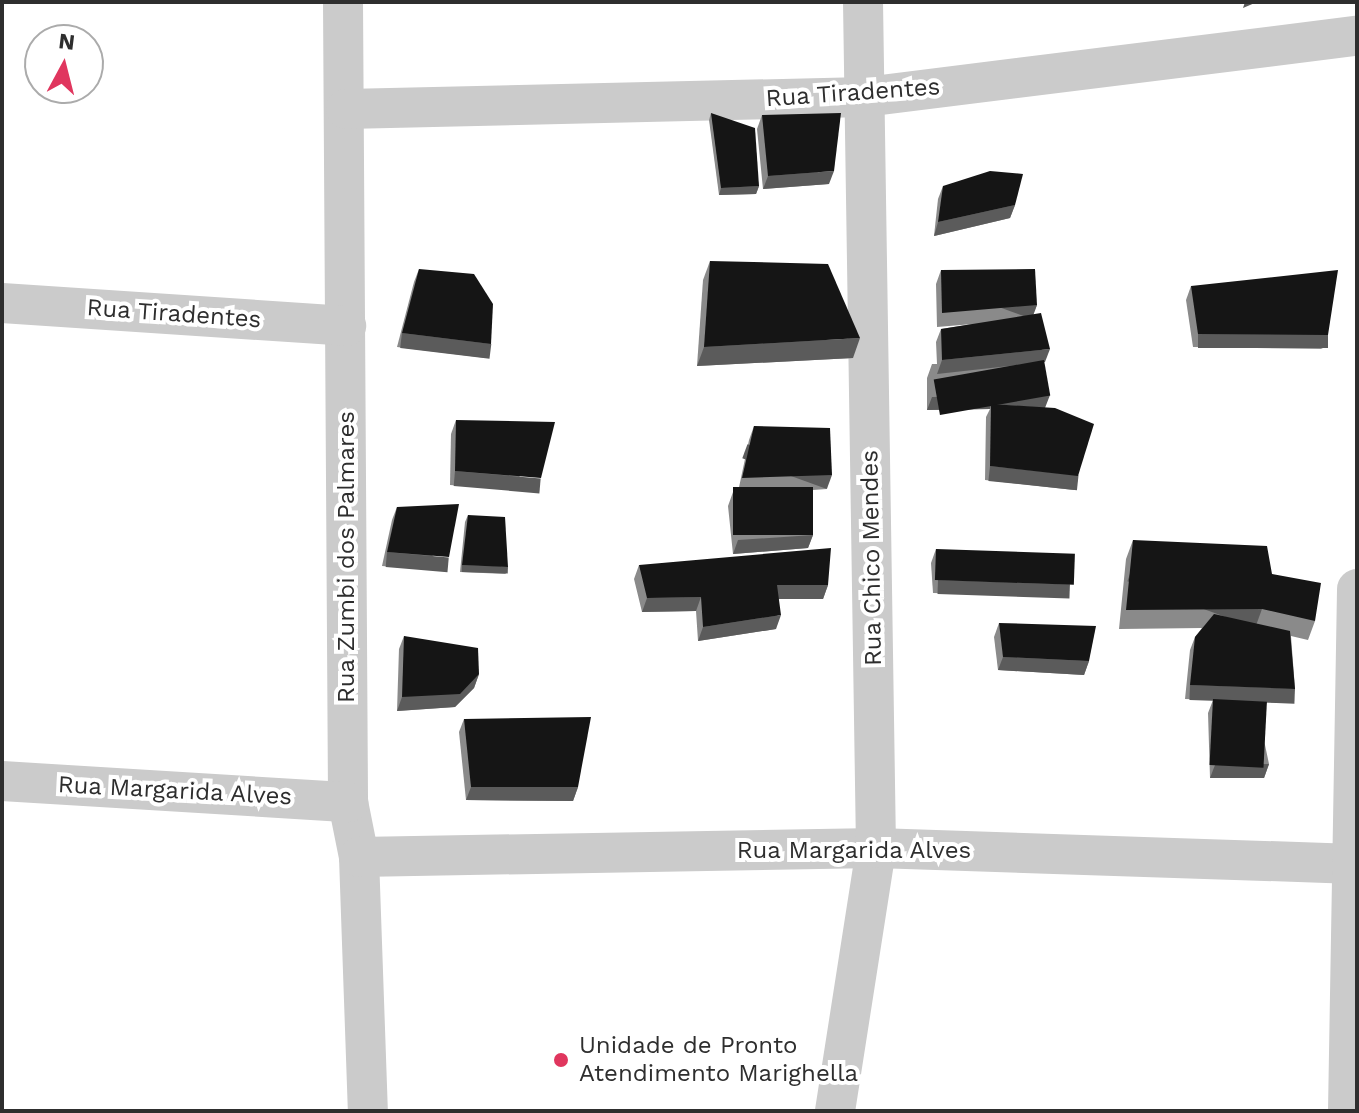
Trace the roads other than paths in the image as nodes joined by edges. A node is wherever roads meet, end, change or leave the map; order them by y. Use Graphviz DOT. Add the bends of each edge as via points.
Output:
graph roads {
  1 [pos="343,2"];
  2 [pos="863,2"];
  3 [pos="1357,36"];
  4 [pos="865,97"];
  5 [pos="346,109"];
  6 [pos="2,303"];
  7 [pos="346,326"];
  8 [pos="1357,589"];
  9 [pos="2,781"];
  10 [pos="348,802"];
  11 [pos="876,848"];
  12 [pos="359,857"];
  13 [pos="1348,864"];
  14 [pos="1354,1032"];
  15 [pos="368,1111"];
  16 [pos="835,1111"];
  17 [pos="1348,1111"];
  1 -- 5 [label="street, Rua Zumbi dos Palmares"];
  2 -- 4 [label="street, Rua Chico Mendes"];
  3 -- 4 [label="street, Rua Tiradentes"];
  4 -- 5 [label="street, Rua Tiradentes"];
  4 -- 11 [label="street, Rua Chico Mendes"];
  5 -- 7 [label="street, Rua Zumbi dos Palmares"];
  6 -- 7 [label="street, Rua Tiradentes"];
  7 -- 10 [label="street, Rua Zumbi dos Palmares"];
  8 -- 13 [label="street"];
  9 -- 10 [label="street, Rua Margarida Alves"];
  10 -- 12 [label="street, Rua Zumbi dos Palmares"];
  11 -- 12 [label="street, Rua Margarida Alves"];
  11 -- 13 [label="street, Rua Margarida Alves"];
  11 -- 16 [label="street, Rua Chico Mendes"];
  12 -- 15 [label="street, Rua Zumbi dos Palmares"];
  13 -- 14 [label="street"];
  14 -- 17 [label="street"];
}
